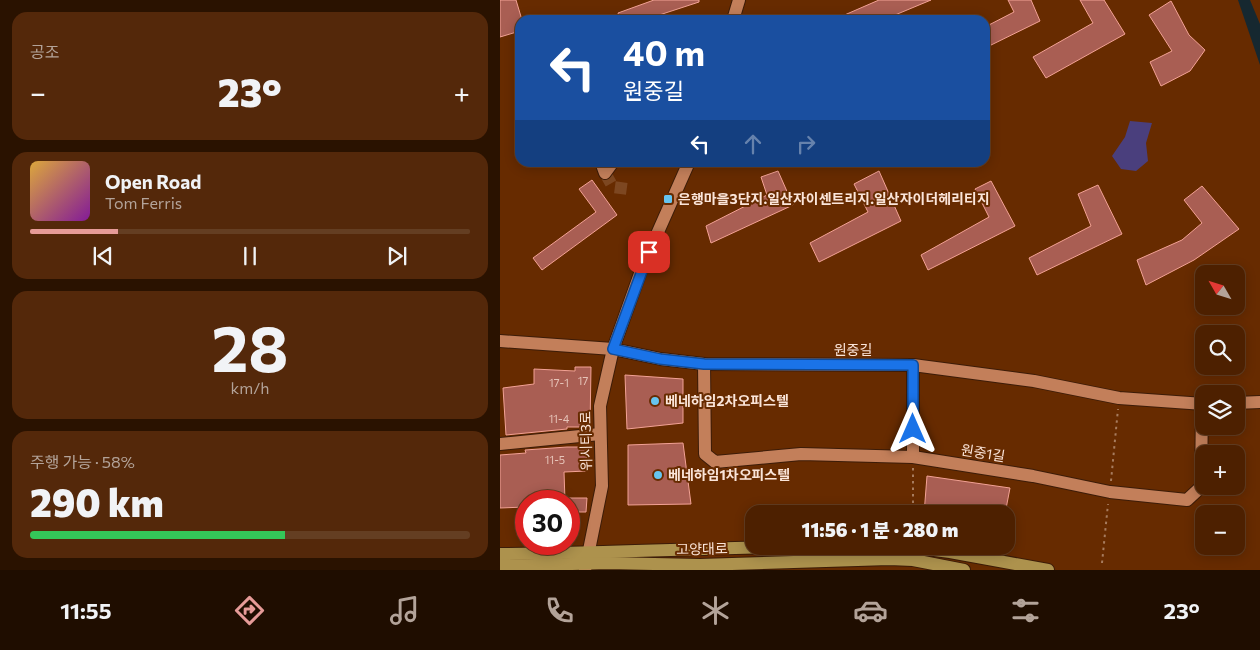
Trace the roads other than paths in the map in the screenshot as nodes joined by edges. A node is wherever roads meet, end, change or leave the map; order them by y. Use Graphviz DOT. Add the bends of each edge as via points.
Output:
graph roads {
  1 [pos="740,0"];
  2 [pos="736,15"];
  3 [pos="603,167"];
  4 [pos="609,167"];
  5 [pos="688,167"];
  6 [pos="500,341"];
  7 [pos="613,349"];
  8 [pos="704,364"];
  9 [pos="913,365"];
  10 [pos="1258,402"];
  11 [pos="1195,403"];
  12 [pos="1245,403"];
  13 [pos="600,434"];
  14 [pos="1202,435"];
  15 [pos="500,444"];
  16 [pos="913,462"];
  17 [pos="745,547"];
  18 [pos="500,554"];
  19 [pos="966,555"];
  20 [pos="586,562"];
  21 [pos="500,566"];
  22 [pos="964,570"];
  23 [pos="1048,570"];
  1 -- 2 [label="street"];
  3 -- 4 [label="street" via="605,173"];
  5 -- 7 [label="street, 위시티3로" via="642,268"];
  6 -- 7 [label="street, 원중길"];
  7 -- 8 [label="street, 원중길"];
  7 -- 13 [label="street, 위시티3로" via="600,406"];
  8 -- 9 [label="street, 원중길"];
  8 -- 16 [label="street, 원중1길" via="705,454 715,462 802,454"];
  9 -- 11 [label="street, 원중길" via="1034,381 1119,398"];
  9 -- 16 [label="street"];
  10 -- 12 [label="street"];
  13 -- 15 [label="street"];
  13 -- 20 [label="street, 위시티3로" via="602,486"];
  14 -- 16 [label="street, 원중1길" via="1201,487 1187,500 1110,492 1033,476"];
  17 -- 20 [label="main road, 고양대로" via="691,548"];
  18 -- 20 [label="main road, 고양대로"];
  19 -- 23 [label="main road"];
  20 -- 21 [label="main road, 고양대로"];
  20 -- 22 [label="main road, 고양대로" via="700,565 913,560"];
}
